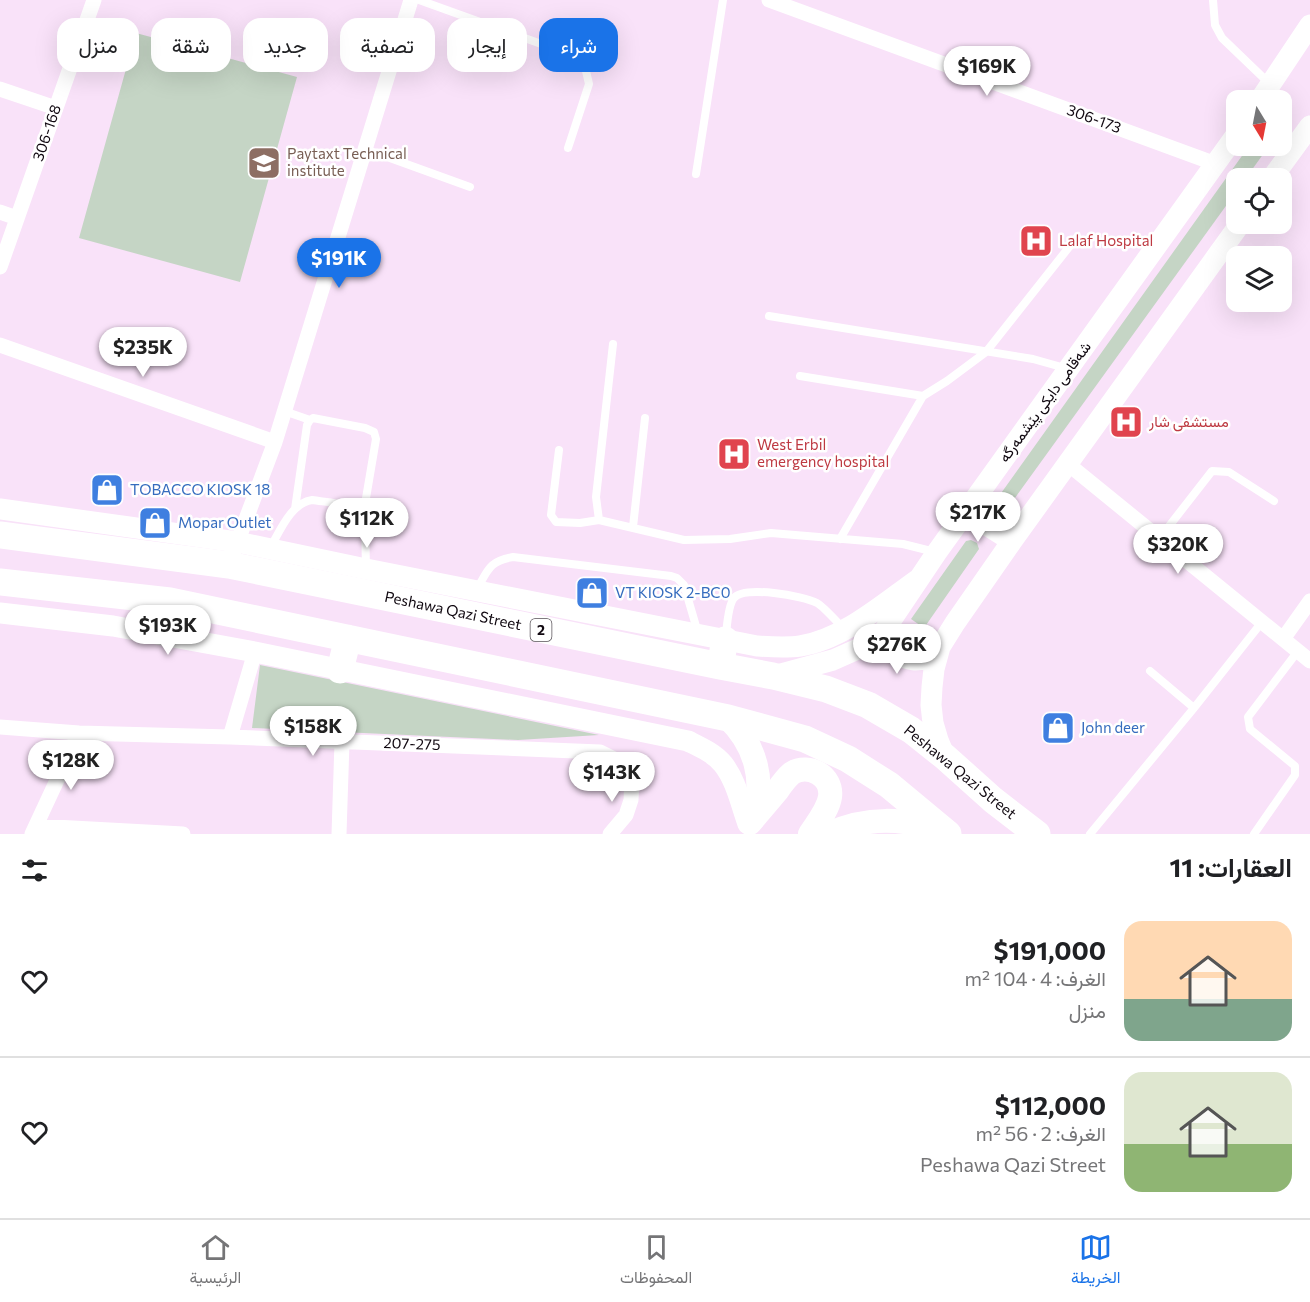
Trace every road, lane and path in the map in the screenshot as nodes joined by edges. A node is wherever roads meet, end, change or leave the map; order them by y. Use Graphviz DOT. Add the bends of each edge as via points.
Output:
graph roads {
  1 [pos="94,0"];
  2 [pos="411,0"];
  3 [pos="419,0"];
  4 [pos="723,0"];
  5 [pos="769,0"];
  6 [pos="1213,0"];
  7 [pos="1310,25"];
  8 [pos="0,89"];
  9 [pos="1263,90"];
  10 [pos="1267,90"];
  11 [pos="56,108"];
  12 [pos="1310,126"];
  13 [pos="568,148"];
  14 [pos="365,149"];
  15 [pos="1226,150"];
  16 [pos="1216,164"];
  17 [pos="1279,168"];
  18 [pos="696,174"];
  19 [pos="470,187"];
  20 [pos="0,212"];
  21 [pos="17,218"];
  22 [pos="1233,234"];
  23 [pos="1077,237"];
  24 [pos="0,267"];
  25 [pos="769,316"];
  26 [pos="613,344"];
  27 [pos="0,345"];
  28 [pos="986,352"];
  29 [pos="1068,369"];
  30 [pos="800,376"];
  31 [pos="923,396"];
  32 [pos="284,411"];
  33 [pos="645,418"];
  34 [pos="310,420"];
  35 [pos="274,441"];
  36 [pos="560,450"];
  37 [pos="1068,464"];
  38 [pos="1274,501"];
  39 [pos="294,508"];
  40 [pos="0,509"];
  41 [pos="966,512"];
  42 [pos="363,516"];
  43 [pos="599,520"];
  44 [pos="633,527"];
  45 [pos="0,535"];
  46 [pos="1160,538"];
  47 [pos="840,539"];
  48 [pos="1012,541"];
  49 [pos="937,552"];
  50 [pos="233,554"];
  51 [pos="263,560"];
  52 [pos="917,580"];
  53 [pos="366,581"];
  54 [pos="0,582"];
  55 [pos="476,591"];
  56 [pos="1310,601"];
  57 [pos="0,613"];
  58 [pos="890,622"];
  59 [pos="1262,622"];
  60 [pos="845,630"];
  61 [pos="699,634"];
  62 [pos="348,638"];
  63 [pos="1283,639"];
  64 [pos="726,640"];
  65 [pos="940,647"];
  66 [pos="255,652"];
  67 [pos="1304,656"];
  68 [pos="720,666"];
  69 [pos="340,670"];
  70 [pos="1150,671"];
  71 [pos="773,676"];
  72 [pos="1194,708"];
  73 [pos="728,718"];
  74 [pos="0,728"];
  75 [pos="79,734"];
  76 [pos="230,737"];
  77 [pos="342,742"];
  78 [pos="945,757"];
  79 [pos="747,827"];
  80 [pos="34,830"];
  81 [pos="183,834"];
  82 [pos="339,834"];
  83 [pos="610,834"];
  84 [pos="810,834"];
  85 [pos="828,834"];
  86 [pos="943,834"];
  87 [pos="948,834"];
  88 [pos="1037,834"];
  89 [pos="1090,834"];
  90 [pos="1254,834"];
  1 -- 11 [label="street, 306-168"];
  2 -- 14 [label="street"];
  3 -- 13 [label="lane" via="580,58 589,84"];
  4 -- 18 [label="lane"];
  5 -- 16 [label="street, 306-173"];
  6 -- 9 [label="lane" via="1221,38"];
  7 -- 10 [label="street"];
  8 -- 11 [label="street"];
  11 -- 21 [label="street, 306-168"];
  12 -- 17 [label="street"];
  14 -- 19 [label="lane"];
  14 -- 32 [label="street"];
  15 -- 16 [label="street, شەقامی دایکی پێشمەرگە"];
  16 -- 29 [label="street, شەقامی دایکی پێشمەرگە"];
  20 -- 21 [label="street"];
  21 -- 24 [label="street, 306-168"];
  22 -- 37 [label="street"];
  23 -- 28 [label="lane"];
  25 -- 28 [label="lane"];
  26 -- 43 [label="lane" via="596,497"];
  27 -- 35 [label="street"];
  28 -- 29 [label="lane"];
  28 -- 31 [label="lane"];
  29 -- 41 [label="street, شەقامی دایکی پێشمەرگە"];
  30 -- 31 [label="lane"];
  31 -- 47 [label="lane"];
  32 -- 34 [label="lane"];
  32 -- 35 [label="street"];
  33 -- 44 [label="lane"];
  34 -- 39 [label="lane"];
  34 -- 42 [label="lane" via="374,432"];
  35 -- 50 [label="street"];
  36 -- 43 [label="lane" via="551,514 556,522"];
  37 -- 46 [label="street"];
  37 -- 48 [label="street"];
  38 -- 46 [label="lane" via="1229,472 1212,471"];
  39 -- 42 [label="lane" via="312,500 353,507"];
  39 -- 51 [label="lane"];
  40 -- 50 [label="street"];
  41 -- 48 [label="street"];
  41 -- 49 [label="street, شەقامی دایکی پێشمەرگە"];
  42 -- 53 [label="lane"];
  43 -- 44 [label="lane"];
  44 -- 47 [label="lane" via="684,540 771,533"];
  45 -- 50 [label="highway, Peshawa Qazi Street / 2"];
  46 -- 59 [label="street"];
  47 -- 49 [label="lane" via="903,544"];
  48 -- 65 [label="street"];
  49 -- 52 [label="street, شەقامی دایکی پێشمەرگە"];
  50 -- 51 [label="highway, Peshawa Qazi Street / 2"];
  51 -- 53 [label="highway, Peshawa Qazi Street / 2"];
  52 -- 58 [label="street, شەقامی دایکی پێشمەرگە"];
  52 -- 60 [label="street"];
  53 -- 55 [label="street"];
  53 -- 68 [label="highway, Peshawa Qazi Street / 2"];
  54 -- 62 [label="highway" via="170,601"];
  55 -- 61 [label="street"];
  55 -- 61 [label="lane" via="491,564 513,557 671,576 684,585"];
  56 -- 63 [label="street"];
  57 -- 66 [label="street" via="113,626"];
  58 -- 65 [label="street" via="892,645 906,658 926,659"];
  58 -- 71 [label="street, شەقامی دایکی پێشمەرگە" via="884,631 848,654"];
  59 -- 63 [label="street"];
  59 -- 72 [label="lane"];
  60 -- 64 [label="street" via="800,646 758,646"];
  60 -- 64 [label="lane" via="818,603 782,594 743,592 734,597 730,607"];
  61 -- 64 [label="street"];
  62 -- 69 [label="highway"];
  62 -- 73 [label="highway"];
  63 -- 67 [label="street"];
  64 -- 68 [label="highway"];
  65 -- 78 [label="street" via="931,705"];
  66 -- 69 [label="street"];
  66 -- 76 [label="street"];
  67 -- 90 [label="lane" via="1248,717 1250,729 1295,766 1295,775"];
  68 -- 71 [label="highway, Peshawa Qazi Street / 2"];
  69 -- 79 [label="street" via="688,741 723,764"];
  70 -- 72 [label="lane"];
  71 -- 78 [label="highway, Peshawa Qazi Street / 2" via="826,689 868,705 911,730"];
  72 -- 89 [label="lane"];
  73 -- 79 [label="main road" via="748,742 758,772 754,814"];
  73 -- 87 [label="highway" via="805,739 848,759 889,785"];
  74 -- 75 [label="street, 207-275"];
  75 -- 76 [label="street, 207-275"];
  75 -- 80 [label="street"];
  76 -- 77 [label="street, 207-275"];
  77 -- 82 [label="street"];
  77 -- 83 [label="street, 207-275" via="600,752 620,762 632,779 626,815"];
  78 -- 88 [label="highway, Peshawa Qazi Street / 2"];
  79 -- 84 [label="main road" via="788,776 799,770 811,770 824,778 830,793 828,804"];
  80 -- 81 [label="street"];
  85 -- 86 [label="main road" via="864,822 888,820 912,823"];
}
